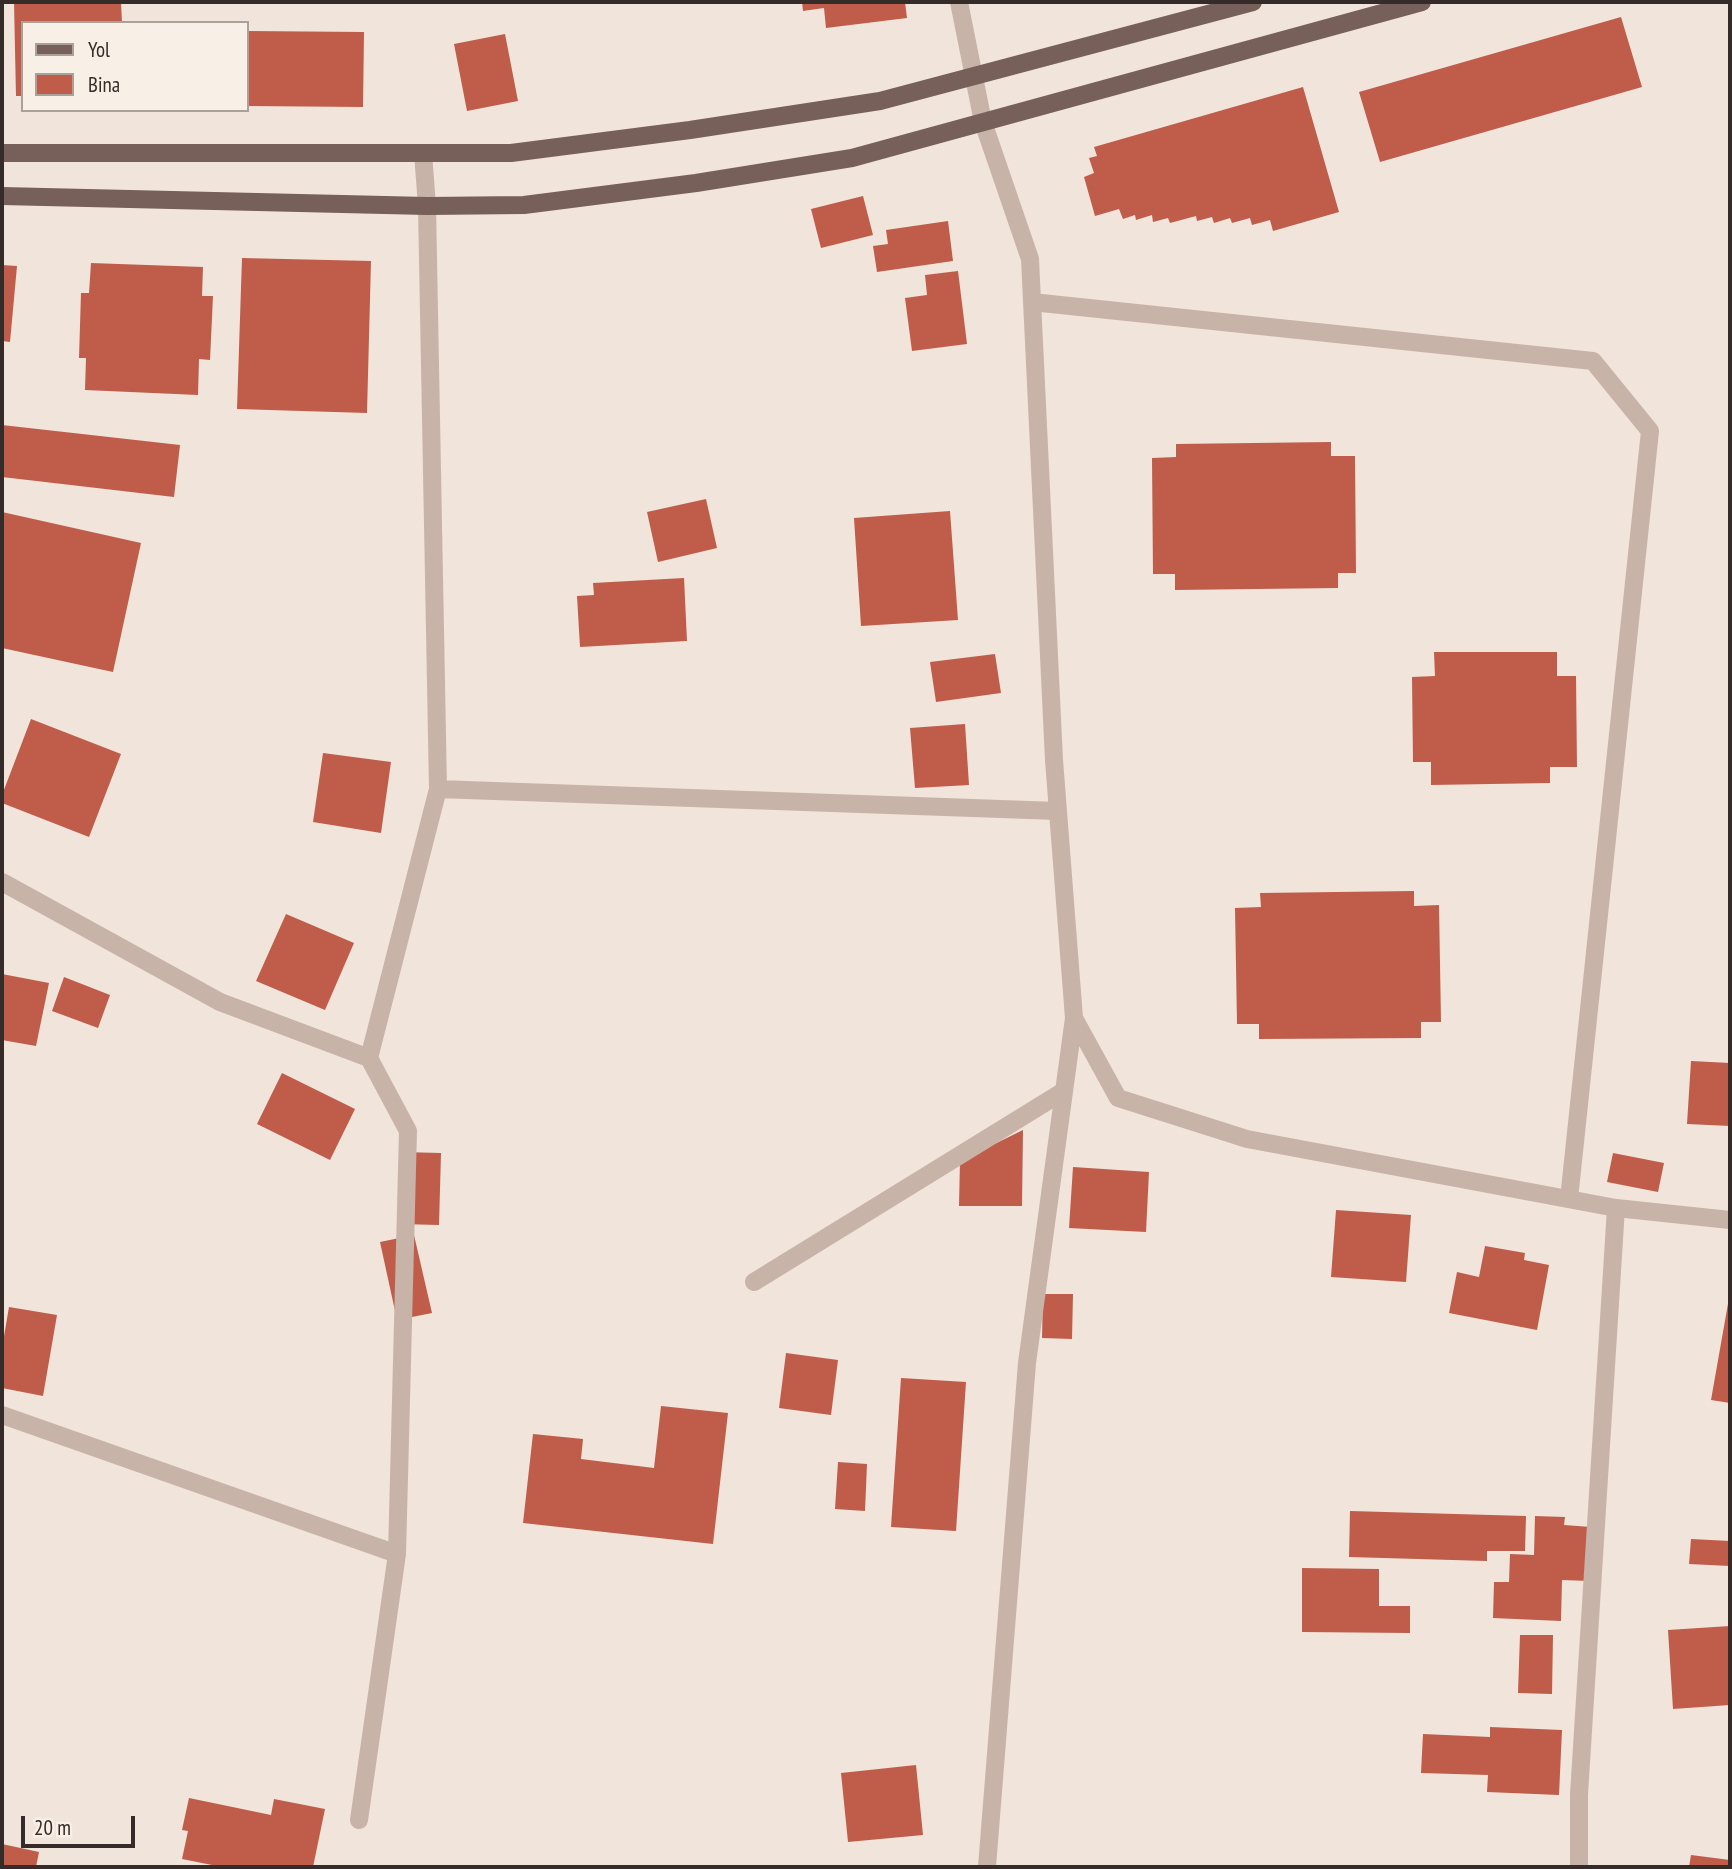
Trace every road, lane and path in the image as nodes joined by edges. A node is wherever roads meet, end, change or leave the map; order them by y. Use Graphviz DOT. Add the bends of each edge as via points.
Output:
graph roads {
  1 [pos="959,2"];
  2 [pos="1253,2"];
  3 [pos="1422,2"];
  4 [pos="972,77"];
  5 [pos="983,122"];
  6 [pos="2,153"];
  7 [pos="424,153"];
  8 [pos="2,196"];
  9 [pos="427,206"];
  10 [pos="1032,302"];
  11 [pos="438,789"];
  12 [pos="1058,811"];
  13 [pos="2,881"];
  14 [pos="1074,1018"];
  15 [pos="369,1058"];
  16 [pos="1063,1091"];
  17 [pos="1569,1199"];
  18 [pos="1616,1208"];
  19 [pos="1730,1220"];
  20 [pos="754,1282"];
  21 [pos="2,1415"];
  22 [pos="397,1554"];
  23 [pos="359,1820"];
  24 [pos="987,1867"];
  25 [pos="1579,1867"];
  1 -- 4 [label="street"];
  2 -- 4 [label="main road"];
  3 -- 5 [label="main road"];
  4 -- 5 [label="street"];
  4 -- 7 [label="main road" via="880,101 690,130 511,153"];
  5 -- 9 [label="main road" via="852,158 709,181 524,205"];
  5 -- 10 [label="street" via="1030,259"];
  6 -- 7 [label="main road"];
  7 -- 9 [label="street"];
  8 -- 9 [label="main road"];
  9 -- 11 [label="street"];
  10 -- 12 [label="street"];
  10 -- 17 [label="street" via="1593,361 1650,431"];
  11 -- 12 [label="street"];
  11 -- 15 [label="street"];
  12 -- 14 [label="street"];
  13 -- 15 [label="street" via="220,1002"];
  14 -- 16 [label="street"];
  14 -- 17 [label="street" via="1118,1098 1248,1139"];
  15 -- 22 [label="street" via="408,1131"];
  16 -- 20 [label="street"];
  16 -- 24 [label="street" via="1027,1363"];
  17 -- 18 [label="street"];
  18 -- 19 [label="street"];
  18 -- 25 [label="street" via="1579,1794"];
  21 -- 22 [label="street"];
  22 -- 23 [label="street"];
}
